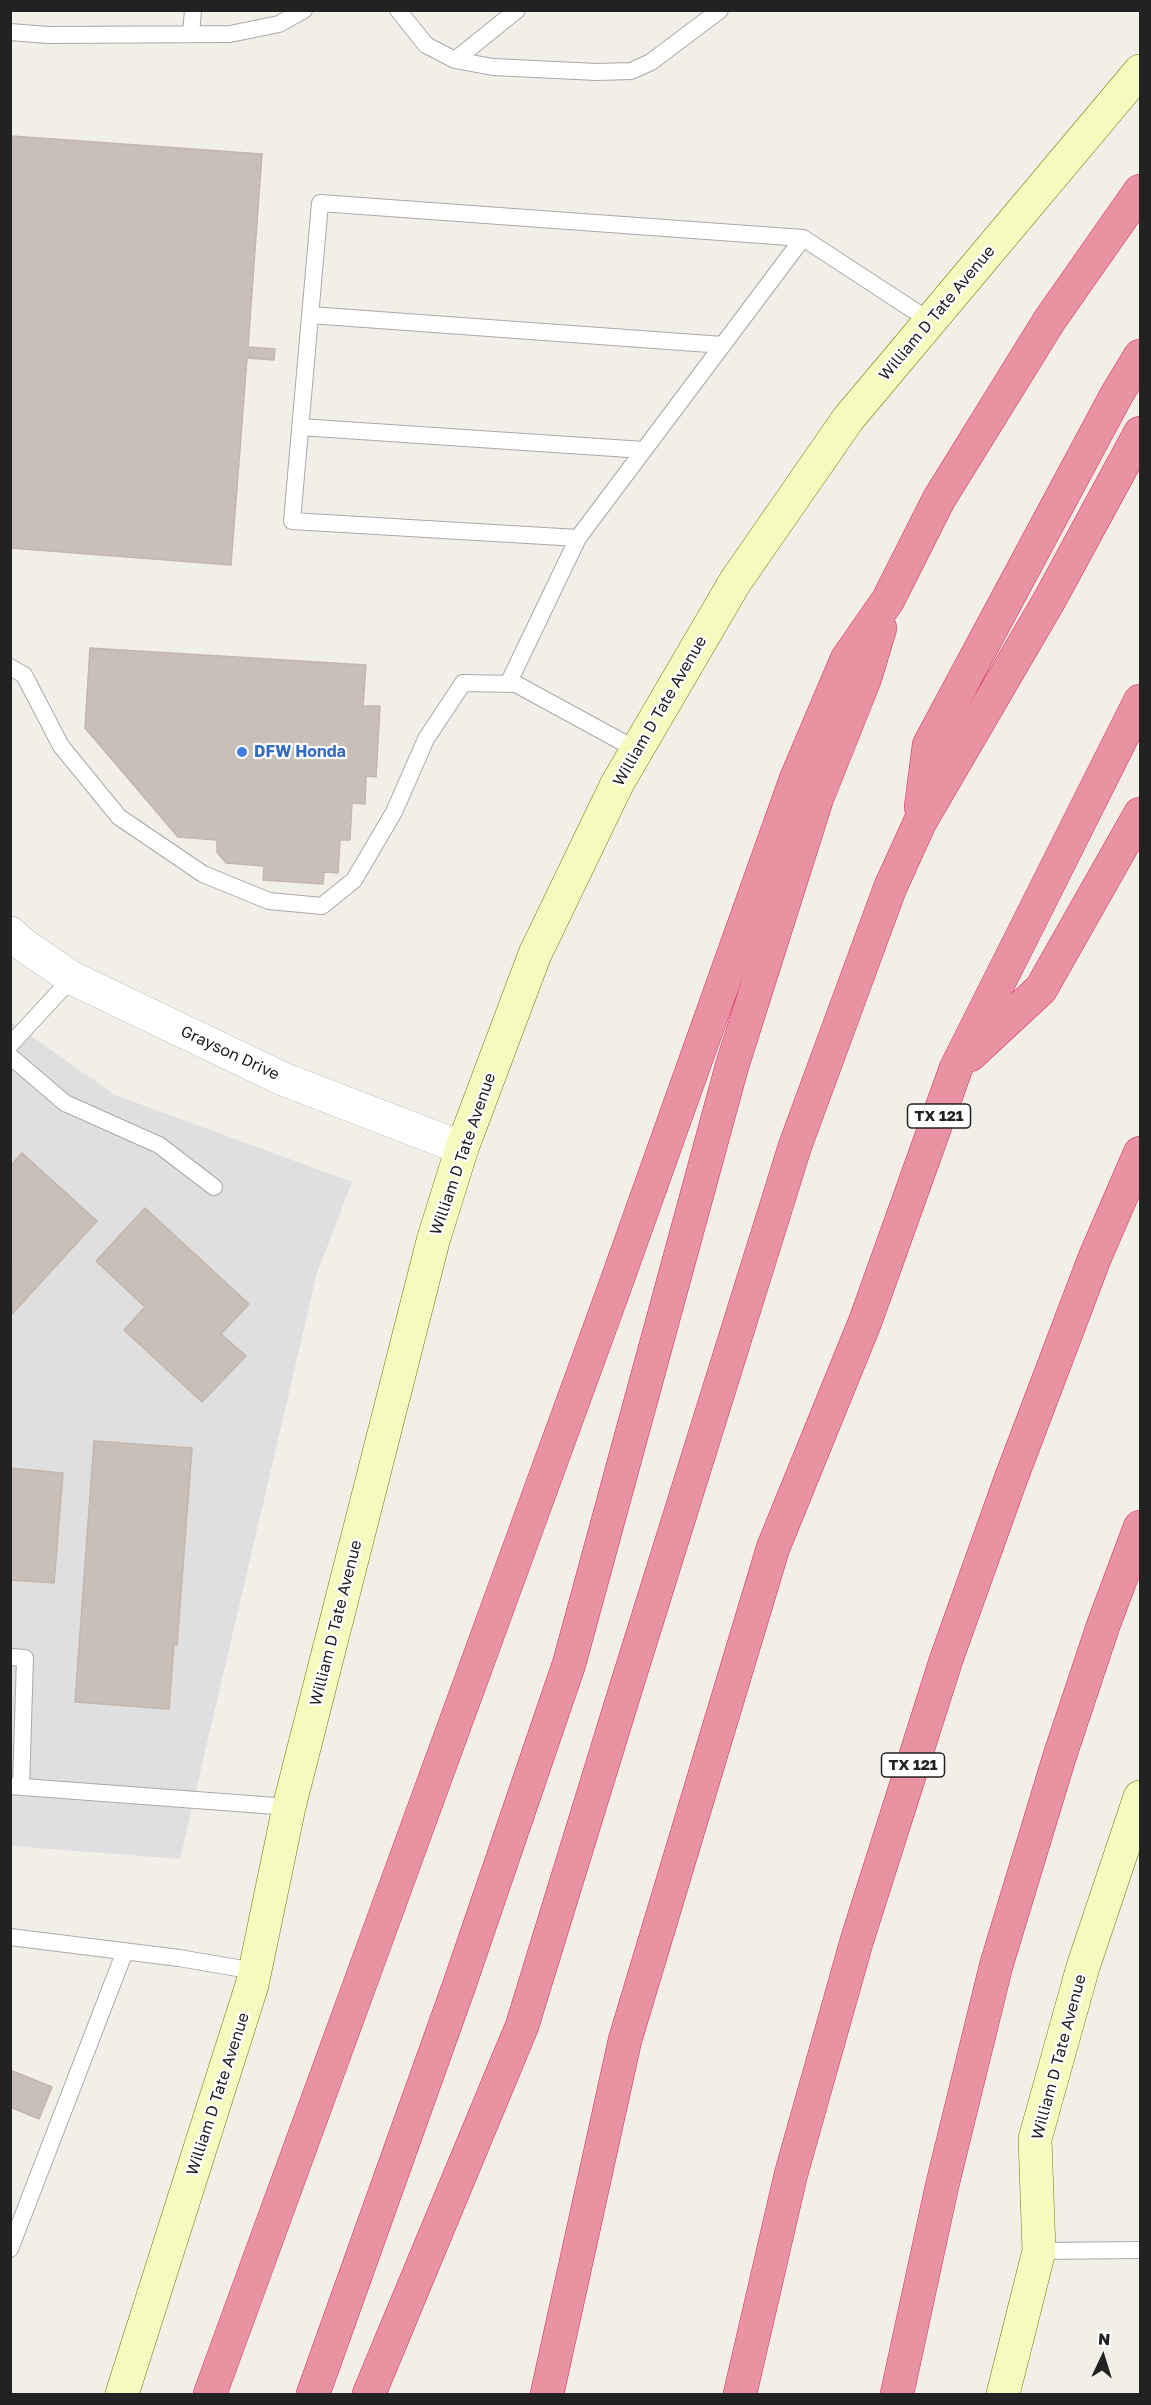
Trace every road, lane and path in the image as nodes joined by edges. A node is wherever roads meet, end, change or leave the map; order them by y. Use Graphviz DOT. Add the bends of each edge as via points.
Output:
graph roads {
  1 [pos="193,10"];
  2 [pos="304,10"];
  3 [pos="398,10"];
  4 [pos="518,10"];
  5 [pos="720,10"];
  6 [pos="10,32"];
  7 [pos="191,34"];
  8 [pos="454,60"];
  9 [pos="1140,71"];
  10 [pos="1140,191"];
  11 [pos="803,238"];
  12 [pos="310,315"];
  13 [pos="930,321"];
  14 [pos="723,345"];
  15 [pos="1140,356"];
  16 [pos="300,427"];
  17 [pos="1140,433"];
  18 [pos="644,450"];
  19 [pos="578,538"];
  20 [pos="888,600"];
  21 [pos="10,667"];
  22 [pos="508,684"];
  23 [pos="1140,701"];
  24 [pos="637,750"];
  25 [pos="1140,814"];
  26 [pos="920,822"];
  27 [pos="10,933"];
  28 [pos="72,978"];
  29 [pos="10,1045"];
  30 [pos="10,1056"];
  31 [pos="956,1068"];
  32 [pos="462,1148"];
  33 [pos="1140,1153"];
  34 [pos="214,1187"];
  35 [pos="1140,1527"];
  36 [pos="10,1657"];
  37 [pos="16,1786"];
  38 [pos="1140,1797"];
  39 [pos="289,1807"];
  40 [pos="10,1937"];
  41 [pos="125,1951"];
  42 [pos="255,1971"];
  43 [pos="10,2249"];
  44 [pos="1140,2250"];
  45 [pos="1039,2251"];
  46 [pos="122,2394"];
  47 [pos="210,2394"];
  48 [pos="313,2394"];
  49 [pos="369,2394"];
  50 [pos="547,2394"];
  51 [pos="740,2394"];
  52 [pos="897,2394"];
  53 [pos="1003,2394"];
  1 -- 7 [label="lane"];
  2 -- 7 [label="lane" via="279,24 230,34"];
  3 -- 8 [label="lane" via="426,45"];
  4 -- 8 [label="lane"];
  5 -- 8 [label="lane" via="651,62 632,71 493,68"];
  6 -- 7 [label="lane"];
  9 -- 13 [label="main road, William D Tate Avenue"];
  10 -- 20 [label="highway" via="1049,321 939,499"];
  11 -- 12 [label="lane" via="320,203"];
  11 -- 13 [label="lane"];
  11 -- 14 [label="lane"];
  12 -- 14 [label="lane"];
  12 -- 16 [label="lane"];
  13 -- 24 [label="main road, William D Tate Avenue" via="848,419 735,582"];
  14 -- 18 [label="lane"];
  15 -- 26 [label="highway" via="929,745"];
  16 -- 18 [label="lane"];
  16 -- 19 [label="lane" via="292,521"];
  17 -- 26 [label="highway" via="1050,599"];
  18 -- 19 [label="lane"];
  19 -- 22 [label="lane"];
  20 -- 47 [label="highway" via="847,659 796,779"];
  20 -- 48 [label="highway" via="865,678 817,798 732,1066 569,1664"];
  21 -- 22 [label="lane" via="24,675 61,746 119,817 203,874 269,901 322,906 354,880 394,812 426,740 463,682"];
  22 -- 24 [label="lane" via="516,684"];
  23 -- 31 [label="highway, TX 121"];
  24 -- 32 [label="main road, William D Tate Avenue" via="617,783 535,954"];
  25 -- 31 [label="highway" via="1041,989"];
  26 -- 49 [label="highway" via="890,888 795,1146 522,2026"];
  27 -- 28 [label="street, Grayson Drive"];
  28 -- 29 [label="lane"];
  28 -- 32 [label="street, Grayson Drive" via="283,1079"];
  30 -- 34 [label="lane" via="65,1103 159,1145"];
  31 -- 50 [label="highway, TX 121" via="865,1322 773,1548 626,2040"];
  32 -- 39 [label="main road, William D Tate Avenue" via="433,1240"];
  33 -- 51 [label="highway, TX 121" via="1091,1269 946,1660 857,1940 790,2174"];
  35 -- 52 [label="highway" via="1060,1755 996,1966 942,2186"];
  36 -- 37 [label="lane" via="25,1658"];
  37 -- 39 [label="lane"];
  38 -- 45 [label="main road, William D Tate Avenue" via="1083,1966 1035,2139"];
  39 -- 42 [label="main road, William D Tate Avenue"];
  40 -- 41 [label="lane"];
  41 -- 42 [label="lane"];
  41 -- 43 [label="lane"];
  42 -- 46 [label="main road, William D Tate Avenue"];
  44 -- 45 [label="lane"];
  45 -- 53 [label="main road, William D Tate Avenue"];
}
